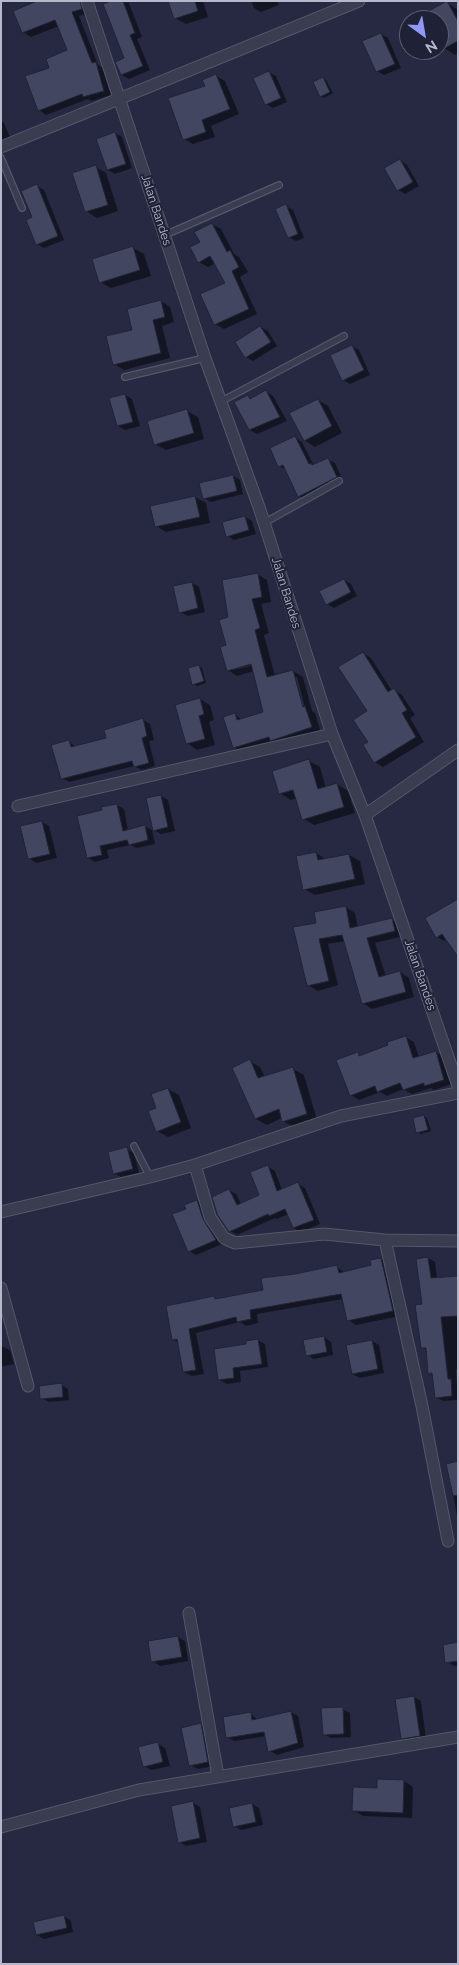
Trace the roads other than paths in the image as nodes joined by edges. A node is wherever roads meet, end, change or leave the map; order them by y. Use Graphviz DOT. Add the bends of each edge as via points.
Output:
graph roads {
  1 [pos="86,1"];
  2 [pos="359,1"];
  3 [pos="120,99"];
  4 [pos="1,147"];
  5 [pos="1,158"];
  6 [pos="278,185"];
  7 [pos="22,208"];
  8 [pos="165,235"];
  9 [pos="344,336"];
  10 [pos="205,358"];
  11 [pos="124,377"];
  12 [pos="220,402"];
  13 [pos="339,481"];
  14 [pos="264,523"];
  15 [pos="332,734"];
  16 [pos="458,750"];
  17 [pos="18,806"];
  18 [pos="365,815"];
  19 [pos="458,1086"];
  20 [pos="458,1093"];
  21 [pos="134,1146"];
  22 [pos="194,1165"];
  23 [pos="150,1177"];
  24 [pos="1,1212"];
  25 [pos="385,1240"];
  26 [pos="458,1241"];
  27 [pos="1,1288"];
  28 [pos="28,1386"];
  29 [pos="448,1541"];
  30 [pos="189,1613"];
  31 [pos="458,1737"];
  32 [pos="218,1776"];
  33 [pos="1,1827"];
  1 -- 3 [label="street, Jalan Bandes"];
  2 -- 3 [label="street"];
  3 -- 4 [label="street"];
  3 -- 8 [label="street, Jalan Bandes"];
  5 -- 7 [label="lane"];
  6 -- 8 [label="lane"];
  8 -- 10 [label="street, Jalan Bandes"];
  9 -- 12 [label="lane"];
  10 -- 11 [label="lane"];
  10 -- 12 [label="street, Jalan Bandes"];
  12 -- 14 [label="street, Jalan Bandes"];
  13 -- 14 [label="lane"];
  14 -- 15 [label="street, Jalan Bandes"];
  15 -- 17 [label="street"];
  15 -- 18 [label="street, Jalan Bandes"];
  16 -- 18 [label="street"];
  18 -- 19 [label="street, Jalan Bandes"];
  20 -- 22 [label="street" via="341,1116"];
  21 -- 23 [label="lane"];
  22 -- 23 [label="street"];
  22 -- 25 [label="street" via="210,1217 230,1242 240,1244 324,1234"];
  23 -- 24 [label="street"];
  25 -- 26 [label="street"];
  25 -- 29 [label="street"];
  27 -- 28 [label="street"];
  30 -- 32 [label="street"];
  31 -- 32 [label="street"];
  32 -- 33 [label="street" via="139,1790"];
}
